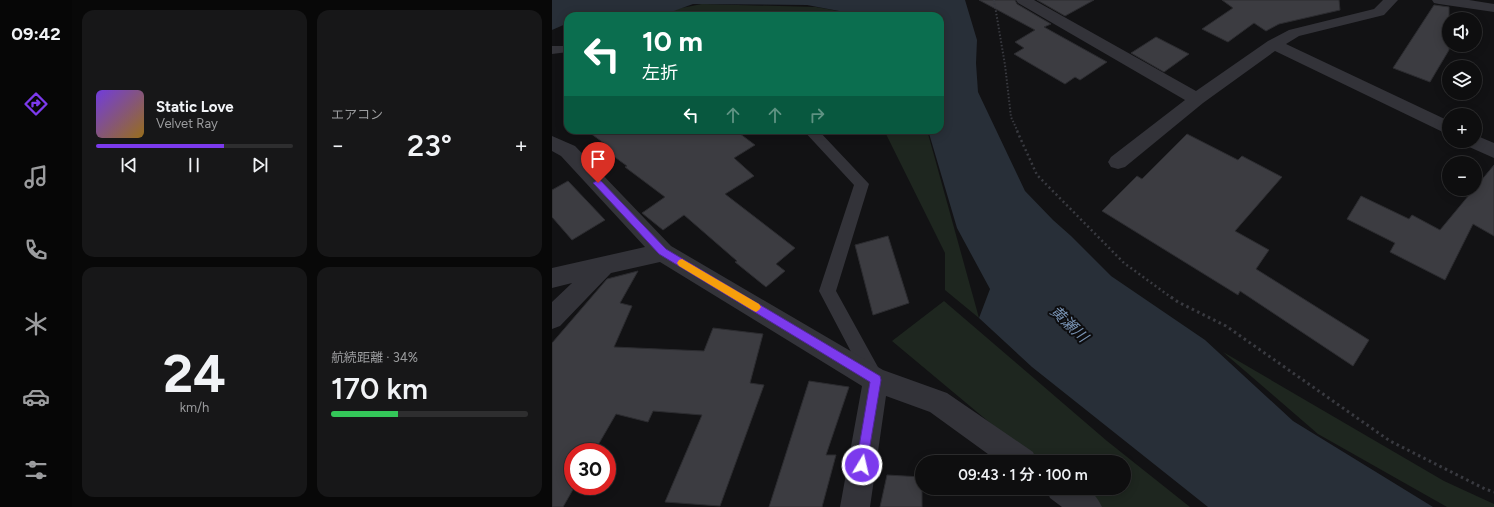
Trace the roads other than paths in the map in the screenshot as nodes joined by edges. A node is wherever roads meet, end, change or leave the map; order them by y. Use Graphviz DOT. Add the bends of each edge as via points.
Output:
graph roads {
  1 [pos="1023,0"];
  2 [pos="1391,0"];
  3 [pos="1439,0"];
  4 [pos="1494,8"];
  5 [pos="1274,44"];
  6 [pos="564,49"];
  7 [pos="552,50"];
  8 [pos="1197,99"];
  9 [pos="1442,126"];
  10 [pos="814,134"];
  11 [pos="552,143"];
  12 [pos="1482,145"];
  13 [pos="1494,151"];
  14 [pos="1118,162"];
  15 [pos="663,252"];
  16 [pos="605,265"];
  17 [pos="552,278"];
  18 [pos="552,318"];
  19 [pos="876,380"];
  20 [pos="1013,455"];
  21 [pos="1070,495"];
  22 [pos="855,507"];
  23 [pos="1087,507"];
  1 -- 8 [label="street"];
  2 -- 5 [label="street" via="1379,12 1294,34"];
  3 -- 4 [label="street"];
  5 -- 8 [label="street"];
  5 -- 9 [label="street"];
  6 -- 7 [label="lane"];
  8 -- 14 [label="street"];
  10 -- 19 [label="lane" via="862,184 828,291"];
  11 -- 15 [label="street" via="568,151"];
  12 -- 13 [label="street"];
  15 -- 16 [label="street"];
  15 -- 19 [label="street"];
  16 -- 17 [label="street"];
  16 -- 18 [label="street"];
  19 -- 20 [label="street" via="938,402"];
  19 -- 22 [label="street"];
  21 -- 23 [label="street"];
}
